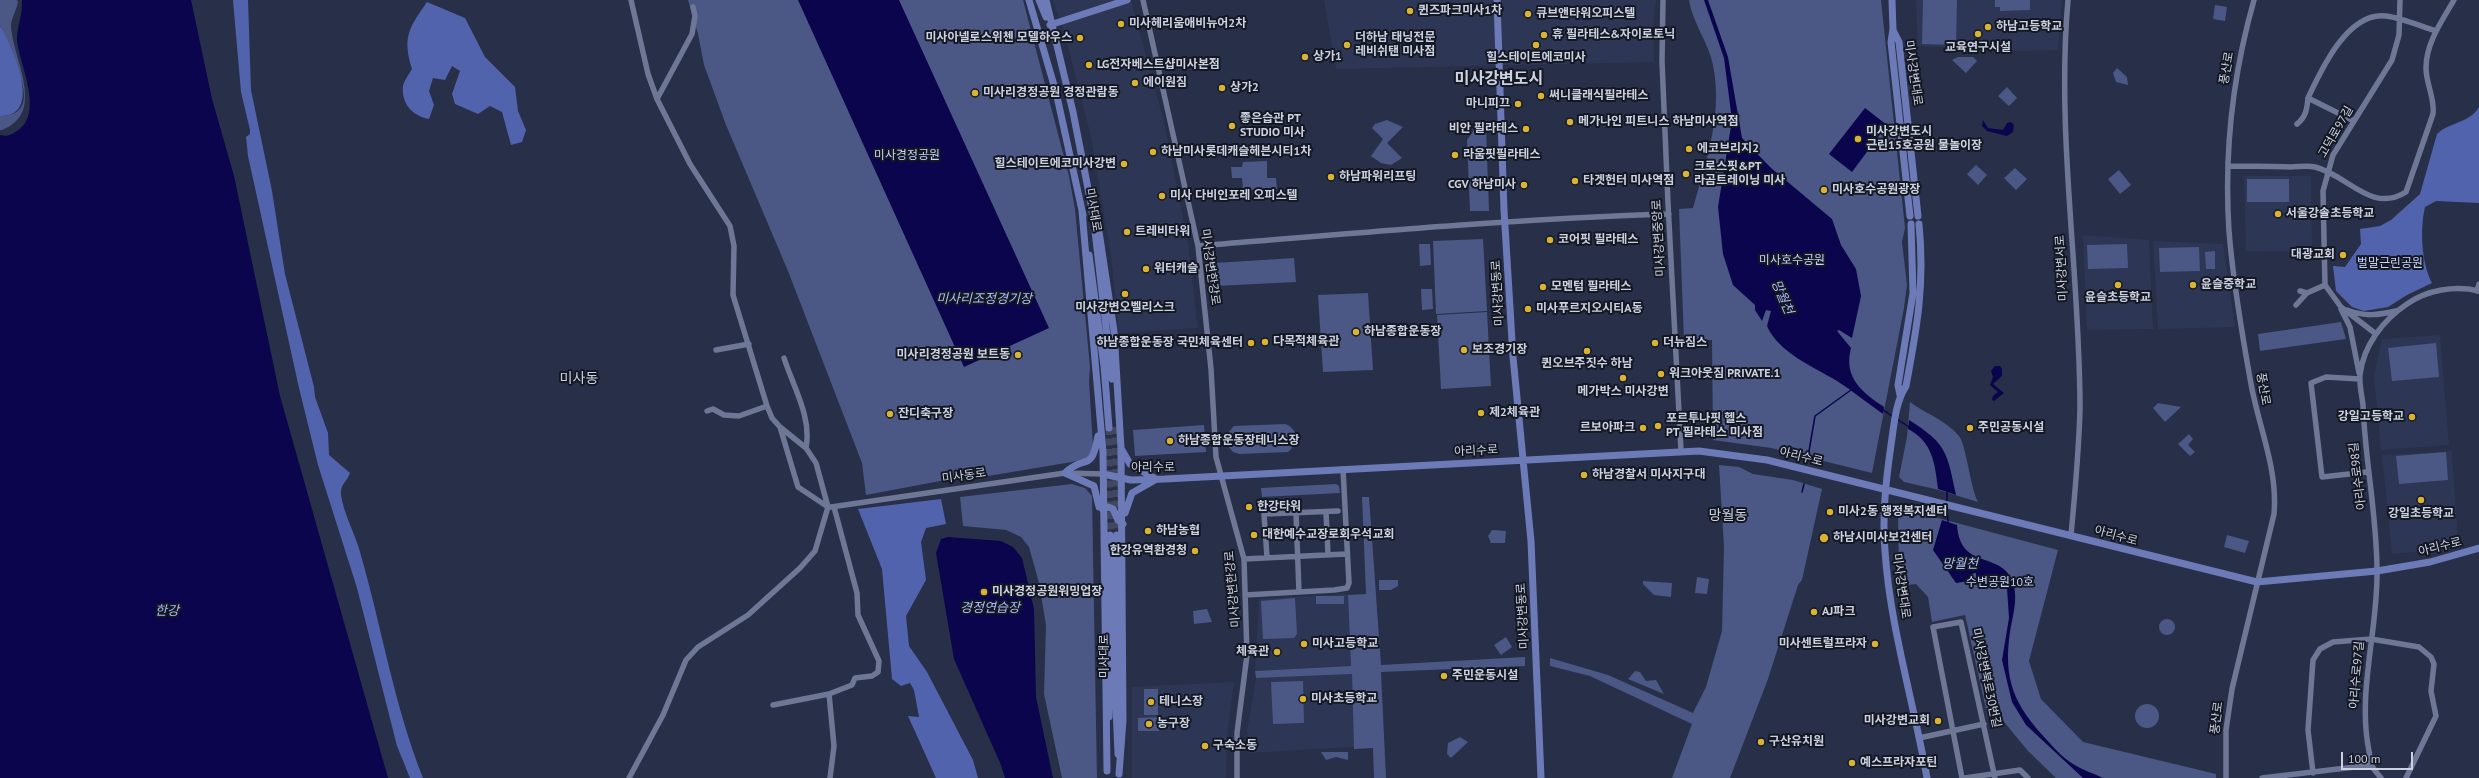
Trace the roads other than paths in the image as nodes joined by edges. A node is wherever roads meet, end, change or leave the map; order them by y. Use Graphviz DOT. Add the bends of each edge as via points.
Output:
graph roads {
  1 [pos="631,0"];
  2 [pos="1029,0"];
  3 [pos="1039,0"];
  4 [pos="1046,0"];
  5 [pos="1127,0"];
  6 [pos="1143,0"];
  7 [pos="1497,0"];
  8 [pos="1663,0"];
  9 [pos="1892,0"];
  10 [pos="2068,0"];
  11 [pos="2254,0"];
  12 [pos="2400,0"];
  13 [pos="2454,0"];
  14 [pos="692,6"];
  15 [pos="2400,21"];
  16 [pos="1050,24"];
  17 [pos="1893,29"];
  18 [pos="2436,31"];
  19 [pos="2308,98"];
  20 [pos="658,99"];
  21 [pos="2354,121"];
  22 [pos="2297,124"];
  23 [pos="2229,166"];
  24 [pos="2327,172"];
  25 [pos="1082,211"];
  26 [pos="1669,214"];
  27 [pos="1910,216"];
  28 [pos="1918,216"];
  29 [pos="1505,221"];
  30 [pos="1915,224"];
  31 [pos="1198,246"];
  32 [pos="2479,284"];
  33 [pos="2325,285"];
  34 [pos="2300,291"];
  35 [pos="2478,291"];
  36 [pos="2307,293"];
  37 [pos="2296,305"];
  38 [pos="2341,307"];
  39 [pos="2398,311"];
  40 [pos="2376,334"];
  41 [pos="749,344"];
  42 [pos="716,350"];
  43 [pos="784,358"];
  44 [pos="2360,378"];
  45 [pos="767,406"];
  46 [pos="707,411"];
  47 [pos="780,427"];
  48 [pos="1115,427"];
  49 [pos="1100,428"];
  50 [pos="806,448"];
  51 [pos="1121,448"];
  52 [pos="1681,451"];
  53 [pos="1524,460"];
  54 [pos="1343,469"];
  55 [pos="2367,472"];
  56 [pos="1065,473"];
  57 [pos="1103,474"];
  58 [pos="1220,476"];
  59 [pos="1122,478"];
  60 [pos="1156,479"];
  61 [pos="1885,490"];
  62 [pos="831,507"];
  63 [pos="1103,510"];
  64 [pos="1338,511"];
  65 [pos="1326,512"];
  66 [pos="1296,513"];
  67 [pos="1103,520"];
  68 [pos="1123,521"];
  69 [pos="2071,535"];
  70 [pos="2479,548"];
  71 [pos="1346,554"];
  72 [pos="1328,555"];
  73 [pos="1267,557"];
  74 [pos="1297,557"];
  75 [pos="1244,559"];
  76 [pos="2377,571"];
  77 [pos="2257,582"];
  78 [pos="1299,592"];
  79 [pos="1246,595"];
  80 [pos="2371,639"];
  81 [pos="829,694"];
  82 [pos="773,705"];
  83 [pos="1984,724"];
  84 [pos="1953,730"];
  85 [pos="1919,738"];
  86 [pos="2372,765"];
  87 [pos="2313,773"];
  88 [pos="1107,775"];
  89 [pos="1994,775"];
  90 [pos="1120,776"];
  91 [pos="1541,777"];
  92 [pos="629,778"];
  93 [pos="830,778"];
  94 [pos="1237,778"];
  95 [pos="1927,778"];
  96 [pos="1964,778"];
  97 [pos="2028,778"];
  98 [pos="2226,778"];
  99 [pos="2262,778"];
  100 [pos="2381,778"];
  101 [pos="2406,778"];
  1 -- 20 [label="street" via="648,74"];
  2 -- 25 [label="main road, 미사대로" via="1056,92"];
  3 -- 16 [label="main road, 미사대로"];
  4 -- 16 [label="main road, 미사대로"];
  5 -- 16 [label="main road"];
  6 -- 31 [label="street, 미사강변한강로"];
  7 -- 29 [label="main road, 미사강변동로"];
  8 -- 26 [label="street, 미사강변중앙로"];
  9 -- 17 [label="main road, 미사강변대로"];
  10 -- 69 [label="street, 미사강변서로" via="2064,68 2080,407 2078,464"];
  11 -- 23 [label="street, 풍산로" via="2235,85"];
  12 -- 15 [label="street, 고덕로97길"];
  13 -- 18 [label="street"];
  14 -- 20 [label="street" via="695,16 692,34"];
  15 -- 18 [label="street"];
  15 -- 19 [label="street" via="2385,16 2367,18 2352,26 2317,77"];
  15 -- 21 [label="street, 고덕로97길" via="2397,48 2392,60"];
  16 -- 48 [label="main road, 미사대로" via="1073,112 1092,211 1098,225 1114,331"];
  17 -- 27 [label="main road, 미사강변대로" via="1891,42"];
  17 -- 28 [label="main road, 미사강변대로" via="1899,42"];
  18 -- 24 [label="street" via="2426,69 2434,103 2433,114 2406,192 2396,198 2378,198 2367,195 2340,176"];
  19 -- 21 [label="street"];
  19 -- 22 [label="street" via="2307,111 2303,120"];
  20 -- 41 [label="street" via="690,164 730,226 734,246 732,291"];
  21 -- 24 [label="street, 고덕로97길" via="2333,155"];
  23 -- 24 [label="street" via="2315,167"];
  23 -- 77 [label="street, 풍산로" via="2229,229 2237,297 2256,413 2273,467 2274,514"];
  24 -- 33 [label="street, 고덕로97길" via="2323,191"];
  25 -- 48 [label="main road, 미사대로"];
  25 -- 49 [label="main road"];
  26 -- 29 [label="street"];
  26 -- 52 [label="street, 미사강변중앙로"];
  29 -- 31 [label="street" via="1340,232"];
  29 -- 53 [label="main road, 미사강변동로" via="1513,357"];
  30 -- 61 [label="main road, 미사강변대로" via="1923,269 1919,315 1906,386 1900,395"];
  31 -- 58 [label="street, 미사강변한강로" via="1211,368 1216,457"];
  32 -- 35 [label="street"];
  33 -- 36 [label="street"];
  33 -- 38 [label="street"];
  34 -- 36 [label="street"];
  35 -- 39 [label="street" via="2440,290 2424,294"];
  36 -- 37 [label="street"];
  38 -- 39 [label="street" via="2358,314 2374,316"];
  38 -- 40 [label="street"];
  38 -- 44 [label="street" via="2350,327"];
  39 -- 40 [label="street, 아리수로98길"];
  40 -- 44 [label="street, 아리수로98길" via="2367,350"];
  41 -- 42 [label="street"];
  41 -- 45 [label="street"];
  43 -- 50 [label="street" via="805,419 808,435"];
  44 -- 55 [label="street, 아리수로98길"];
  44 -- 55 [label="street" via="2326,377 2311,383 2322,477"];
  45 -- 46 [label="street" via="740,416 724,415 713,409"];
  45 -- 47 [label="street" via="772,418"];
  47 -- 50 [label="street"];
  47 -- 62 [label="street" via="798,487"];
  48 -- 49 [label="main road" via="1111,432"];
  48 -- 51 [label="main road"];
  49 -- 56 [label="main road" via="1095,454 1089,461 1073,465"];
  49 -- 57 [label="main road"];
  50 -- 62 [label="street" via="816,463"];
  51 -- 59 [label="main road"];
  51 -- 60 [label="main road" via="1130,464"];
  52 -- 53 [label="main road, 아리수로"];
  52 -- 61 [label="main road, 아리수로" via="1747,456"];
  53 -- 54 [label="main road, 아리수로"];
  53 -- 91 [label="main road, 미사강변동로" via="1531,541"];
  54 -- 58 [label="main road, 아리수로"];
  54 -- 71 [label="street"];
  55 -- 76 [label="street, 아리수로98길" via="2375,522"];
  56 -- 57 [label="street, 미사동로"];
  56 -- 62 [label="street, 미사동로"];
  56 -- 67 [label="main road" via="1094,486"];
  57 -- 59 [label="main road, 아리수로"];
  57 -- 63 [label="main road"];
  58 -- 60 [label="main road, 아리수로"];
  58 -- 75 [label="street, 미사강변한강로"];
  59 -- 60 [label="main road, 아리수로"];
  59 -- 68 [label="main road"];
  60 -- 68 [label="main road" via="1132,493"];
  61 -- 69 [label="main road, 아리수로"];
  61 -- 85 [label="main road, 미사강변대로" via="1887,576"];
  62 -- 81 [label="street" via="857,593 858,615 880,668 876,675 855,678 852,685"];
  62 -- 92 [label="street" via="816,551 805,563 748,614 698,647 686,660 663,715"];
  63 -- 67 [label="main road"];
  63 -- 68 [label="main road" via="1113,508 1118,520"];
  64 -- 65 [label="street"];
  65 -- 66 [label="street"];
  65 -- 72 [label="street"];
  66 -- 73 [label="street" via="1264,514"];
  66 -- 74 [label="street"];
  67 -- 88 [label="main road"];
  68 -- 90 [label="main road" via="1123,744"];
  69 -- 77 [label="main road, 아리수로"];
  70 -- 76 [label="main road, 아리수로" via="2430,562"];
  71 -- 72 [label="street"];
  71 -- 78 [label="street" via="1347,588"];
  72 -- 74 [label="street"];
  73 -- 74 [label="street"];
  73 -- 75 [label="street"];
  74 -- 78 [label="street"];
  75 -- 79 [label="street, 미사강변한강로"];
  76 -- 77 [label="main road, 아리수로"];
  76 -- 80 [label="street, 아리수로97길" via="2377,607"];
  77 -- 98 [label="street, 풍산로" via="2228,711 2225,744"];
  78 -- 79 [label="street"];
  79 -- 94 [label="street, 미사강변한강로" via="1247,655 1237,733"];
  80 -- 86 [label="street, 아리수로97길" via="2365,717"];
  80 -- 87 [label="street" via="2332,642 2320,649 2313,660 2308,730"];
  80 -- 101 [label="street" via="2419,647 2434,664 2431,691 2436,716"];
  81 -- 82 [label="street"];
  81 -- 93 [label="street" via="834,746"];
  83 -- 84 [label="street"];
  83 -- 84 [label="street, 미사강변북로30번길" via="1962,622 1933,627"];
  83 -- 89 [label="street, 미사강변북로30번길"];
  84 -- 85 [label="street"];
  84 -- 96 [label="street, 미사강변북로30번길"];
  85 -- 95 [label="main road, 미사강변대로"];
  86 -- 87 [label="street"];
  86 -- 100 [label="street, 아리수로97길"];
  87 -- 99 [label="street"];
  88 -- 90 [label="main road, 미사대로" via="1114,535 1116,707"];
  89 -- 96 [label="street"];
  89 -- 97 [label="street" via="2020,770"];
}
